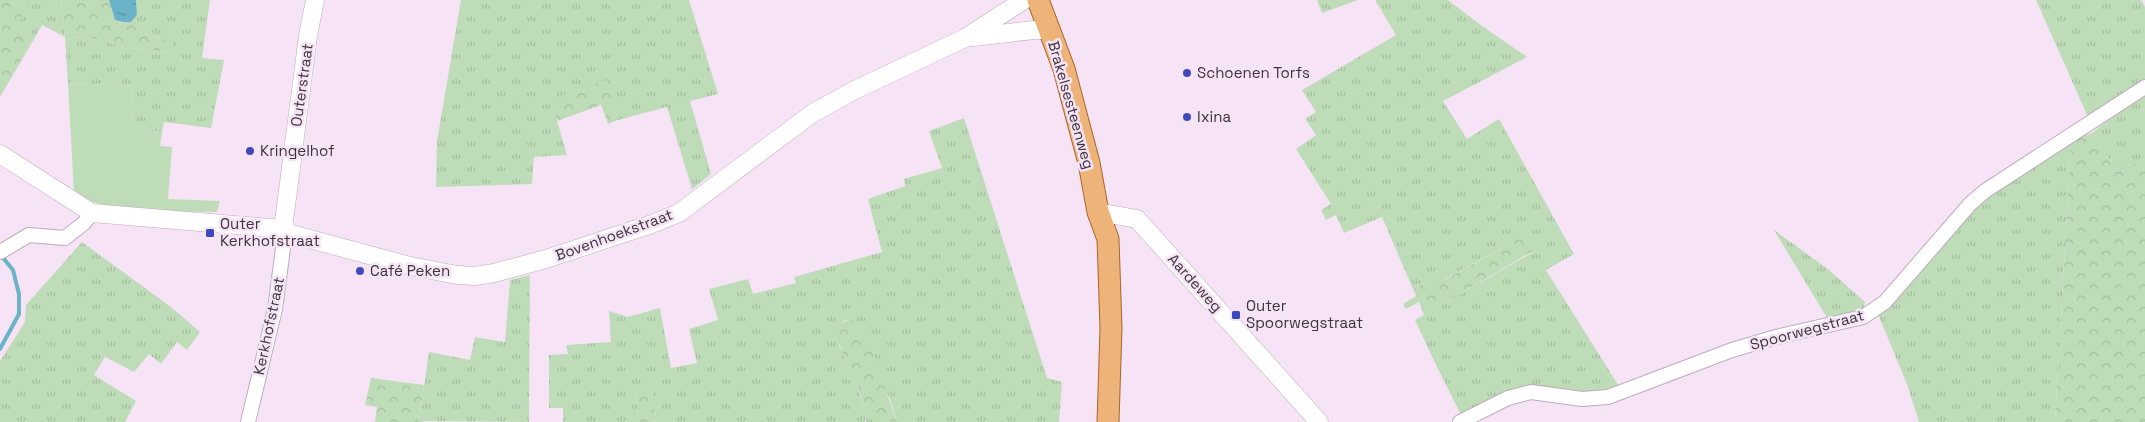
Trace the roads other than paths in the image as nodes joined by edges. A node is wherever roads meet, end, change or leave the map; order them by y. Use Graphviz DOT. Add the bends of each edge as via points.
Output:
graph roads {
  1 [pos="315,0"];
  2 [pos="1024,0"];
  3 [pos="1038,0"];
  4 [pos="1049,30"];
  5 [pos="965,38"];
  6 [pos="2145,87"];
  7 [pos="0,154"];
  8 [pos="1098,212"];
  9 [pos="92,213"];
  10 [pos="282,229"];
  11 [pos="3,250"];
  12 [pos="248,422"];
  13 [pos="1102,422"];
  14 [pos="1108,422"];
  15 [pos="1319,422"];
  16 [pos="1460,422"];
  1 -- 10 [label="street, Outerstraat"];
  2 -- 5 [label="street, Bovenhoekstraat"];
  3 -- 4 [label="main road, Brakelsesteenweg"];
  4 -- 5 [label="street, Bovenhoekstraat"];
  4 -- 8 [label="main road, Brakelsesteenweg" via="1077,114"];
  5 -- 10 [label="street, Bovenhoekstraat" via="813,113 678,212 652,224 546,259 494,273 457,275 410,266"];
  6 -- 16 [label="street, Spoorwegstraat" via="1985,190 1885,302 1863,317 1776,336 1608,397 1582,399 1531,392 1508,398"];
  7 -- 9 [label="street"];
  8 -- 13 [label="main road, Brakelsesteenweg" via="1096,258 1102,317"];
  8 -- 14 [label="main road, Brakelsesteenweg" via="1108,240 1109,254"];
  8 -- 15 [label="street, Aardeweg" via="1137,219"];
  9 -- 10 [label="street, Bovenhoekstraat"];
  9 -- 11 [label="street" via="66,238 29,235"];
  10 -- 12 [label="street, Kerkhofstraat" via="284,241 275,309"];
}
